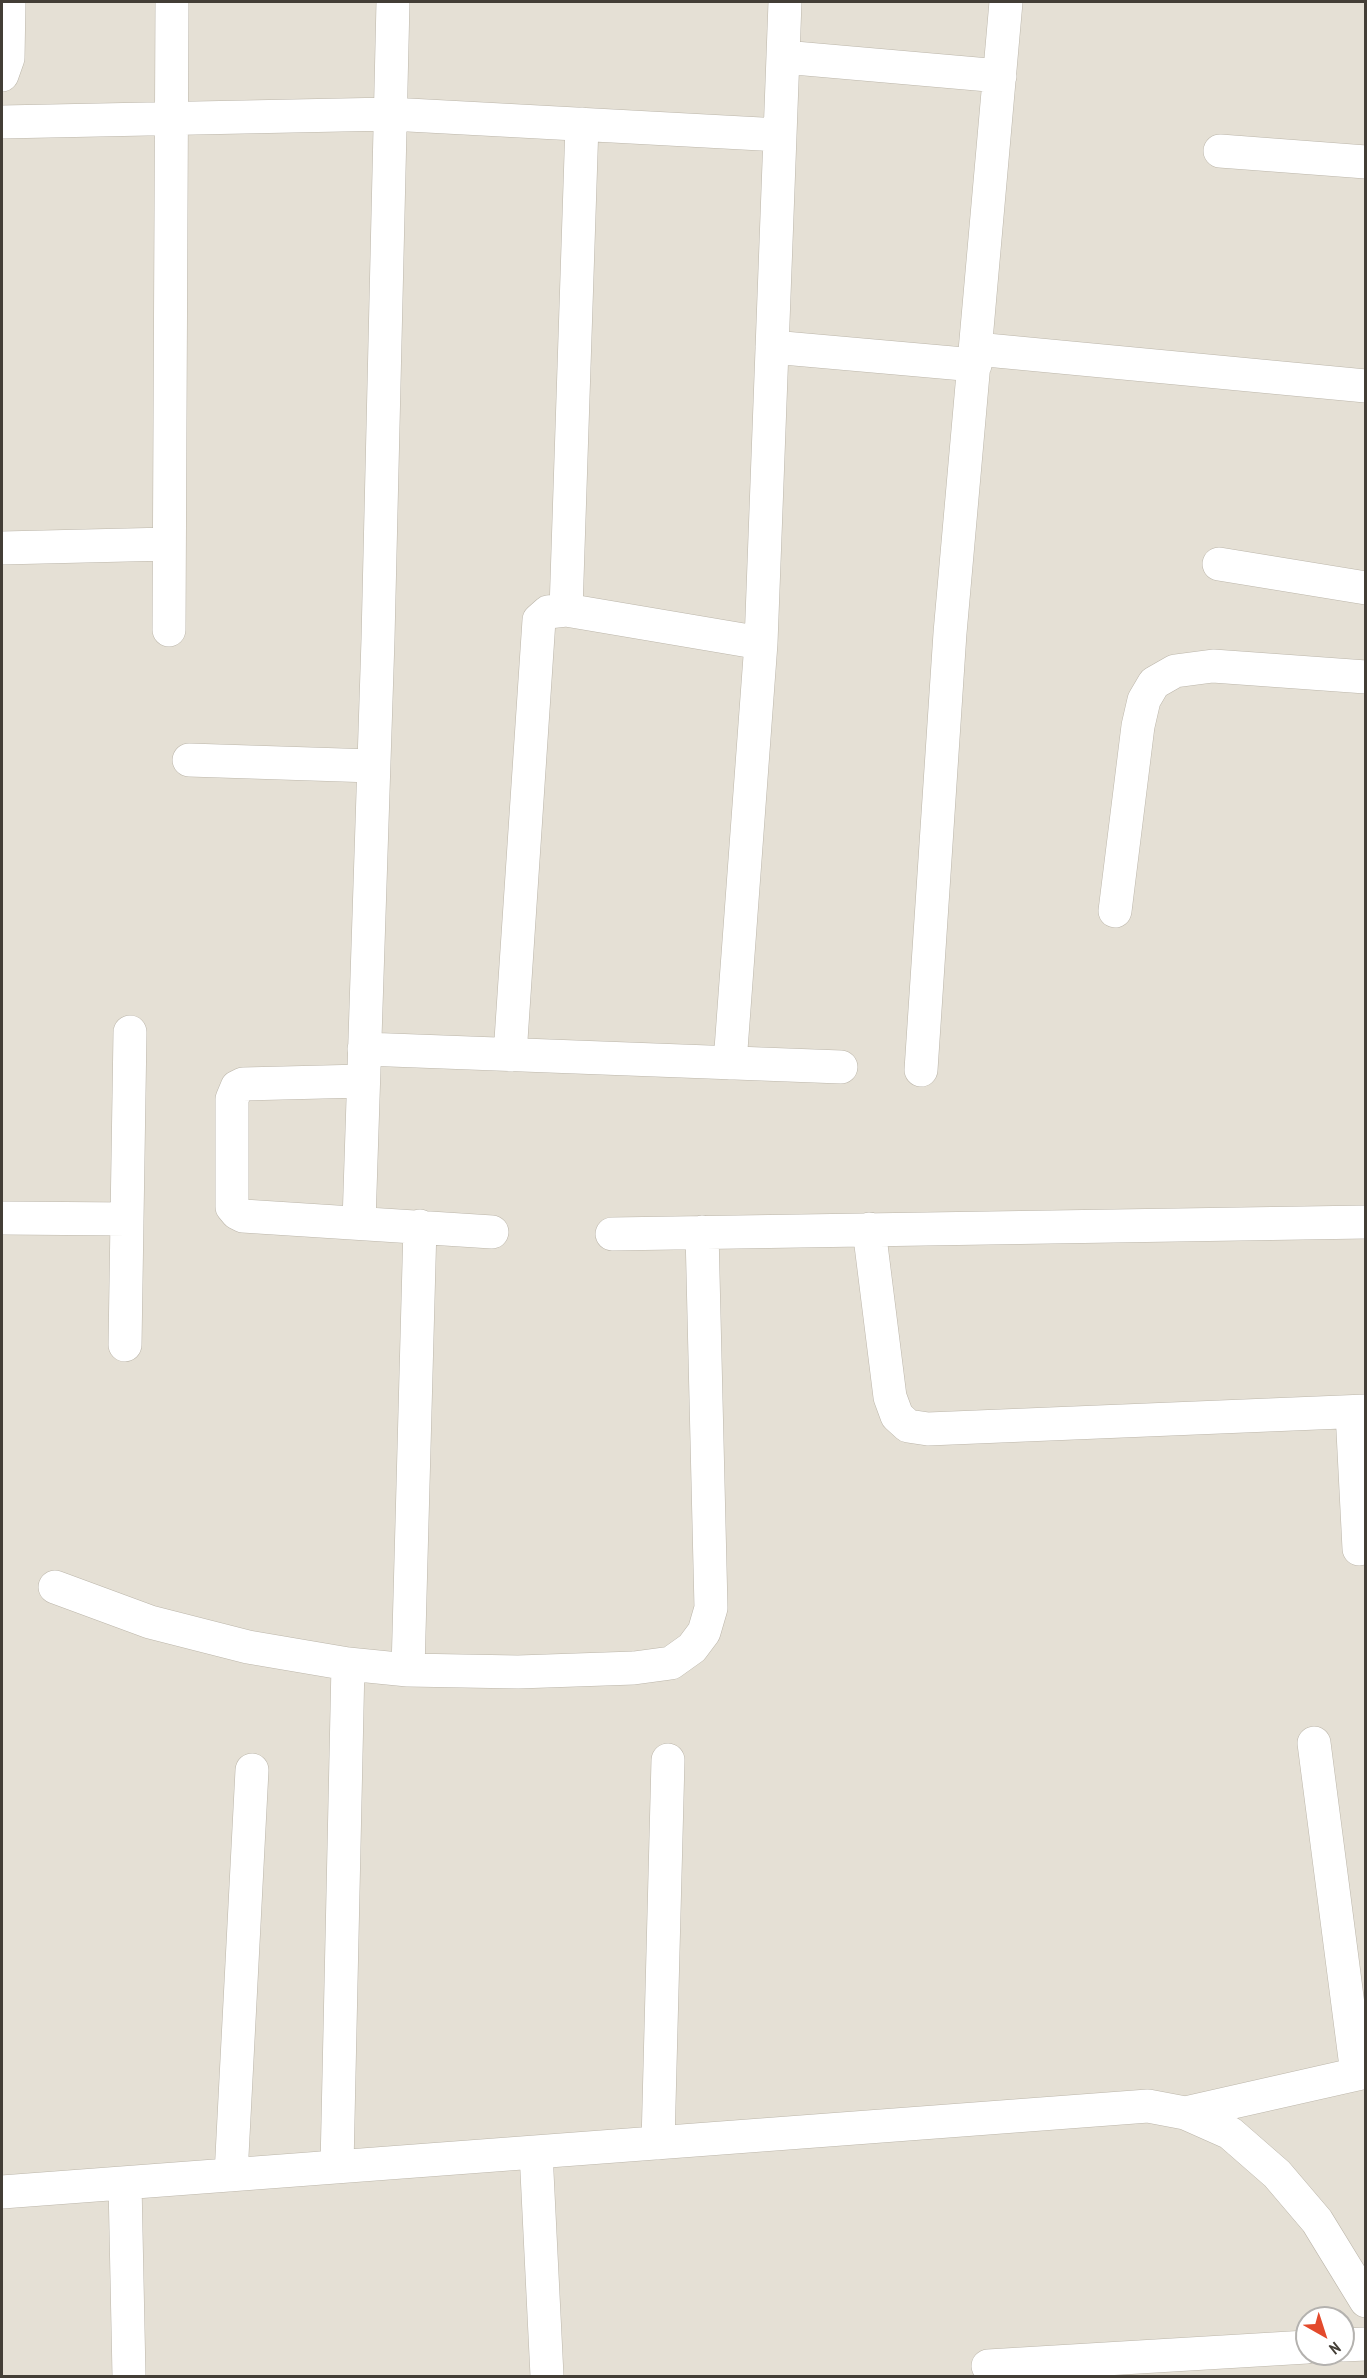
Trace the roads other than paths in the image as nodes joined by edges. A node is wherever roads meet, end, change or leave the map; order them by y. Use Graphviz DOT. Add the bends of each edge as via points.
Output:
graph roads {
  1 [pos="172,2"];
  2 [pos="393,2"];
  3 [pos="785,2"];
  4 [pos="1006,2"];
  5 [pos="7,8"];
  6 [pos="783,57"];
  7 [pos="2,75"];
  8 [pos="1000,76"];
  9 [pos="390,114"];
  10 [pos="170,118"];
  11 [pos="2,122"];
  12 [pos="582,124"];
  13 [pos="780,135"];
  14 [pos="1220,151"];
  15 [pos="1365,162"];
  16 [pos="772,347"];
  17 [pos="975,357"];
  18 [pos="1365,386"];
  19 [pos="169,544"];
  20 [pos="2,548"];
  21 [pos="1219,564"];
  22 [pos="1365,588"];
  23 [pos="566,610"];
  24 [pos="169,630"];
  25 [pos="761,642"];
  26 [pos="1365,677"];
  27 [pos="189,760"];
  28 [pos="374,766"];
  29 [pos="1115,911"];
  30 [pos="130,1032"];
  31 [pos="510,1055"];
  32 [pos="730,1063"];
  33 [pos="364,1065"];
  34 [pos="841,1067"];
  35 [pos="921,1070"];
  36 [pos="2,1218"];
  37 [pos="127,1219"];
  38 [pos="359,1222"];
  39 [pos="1365,1222"];
  40 [pos="420,1226"];
  41 [pos="869,1229"];
  42 [pos="492,1232"];
  43 [pos="702,1232"];
  44 [pos="612,1234"];
  45 [pos="125,1345"];
  46 [pos="1359,1412"];
  47 [pos="1359,1549"];
  48 [pos="55,1587"];
  49 [pos="348,1664"];
  50 [pos="408,1670"];
  51 [pos="1314,1743"];
  52 [pos="668,1760"];
  53 [pos="252,1770"];
  54 [pos="1361,2073"];
  55 [pos="1185,2112"];
  56 [pos="658,2143"];
  57 [pos="536,2152"];
  58 [pos="337,2166"];
  59 [pos="231,2175"];
  60 [pos="125,2182"];
  61 [pos="2,2192"];
  62 [pos="1365,2301"];
  63 [pos="1295,2348"];
  64 [pos="988,2366"];
  65 [pos="129,2376"];
  66 [pos="547,2376"];
  1 -- 10 [label="street"];
  2 -- 9 [label="street"];
  3 -- 6 [label="street"];
  4 -- 8 [label="street"];
  5 -- 7 [label="street" via="8,58"];
  6 -- 8 [label="street"];
  6 -- 13 [label="street"];
  8 -- 17 [label="street"];
  9 -- 10 [label="street"];
  9 -- 12 [label="street"];
  9 -- 28 [label="street"];
  10 -- 11 [label="street"];
  10 -- 19 [label="street"];
  12 -- 13 [label="street"];
  12 -- 23 [label="street"];
  13 -- 16 [label="street"];
  14 -- 15 [label="street"];
  16 -- 17 [label="street"];
  16 -- 25 [label="street"];
  17 -- 18 [label="street"];
  17 -- 35 [label="street" via="949,645"];
  19 -- 20 [label="street"];
  19 -- 24 [label="street"];
  21 -- 22 [label="street"];
  23 -- 25 [label="street"];
  23 -- 31 [label="street" via="548,612 539,620 537,634"];
  25 -- 32 [label="street"];
  26 -- 29 [label="street" via="1213,666 1175,671 1154,683 1144,700 1138,726"];
  27 -- 28 [label="street"];
  28 -- 33 [label="street"];
  30 -- 37 [label="street"];
  31 -- 32 [label="street"];
  31 -- 33 [label="street"];
  32 -- 34 [label="street"];
  33 -- 38 [label="street"];
  33 -- 38 [label="street" via="243,1084 237,1087 232,1099 232,1208 237,1213"];
  36 -- 37 [label="street"];
  37 -- 45 [label="street"];
  38 -- 40 [label="street"];
  39 -- 41 [label="street"];
  40 -- 42 [label="street"];
  40 -- 50 [label="street"];
  41 -- 43 [label="street"];
  41 -- 46 [label="street" via="890,1397 897,1416 908,1426 928,1429"];
  43 -- 44 [label="street"];
  43 -- 50 [label="street" via="711,1608 704,1632 692,1648 671,1663 634,1668"];
  46 -- 47 [label="street"];
  48 -- 49 [label="street" via="150,1622 248,1647"];
  49 -- 50 [label="street"];
  49 -- 58 [label="street"];
  51 -- 54 [label="street"];
  52 -- 56 [label="street"];
  53 -- 59 [label="street"];
  54 -- 55 [label="street"];
  55 -- 56 [label="street" via="1148,2106"];
  55 -- 62 [label="street" via="1230,2133 1276,2174 1317,2221"];
  56 -- 57 [label="street"];
  57 -- 58 [label="street"];
  57 -- 66 [label="street"];
  58 -- 59 [label="street"];
  59 -- 60 [label="street"];
  60 -- 61 [label="street"];
  60 -- 65 [label="street"];
  63 -- 64 [label="street"];
}
